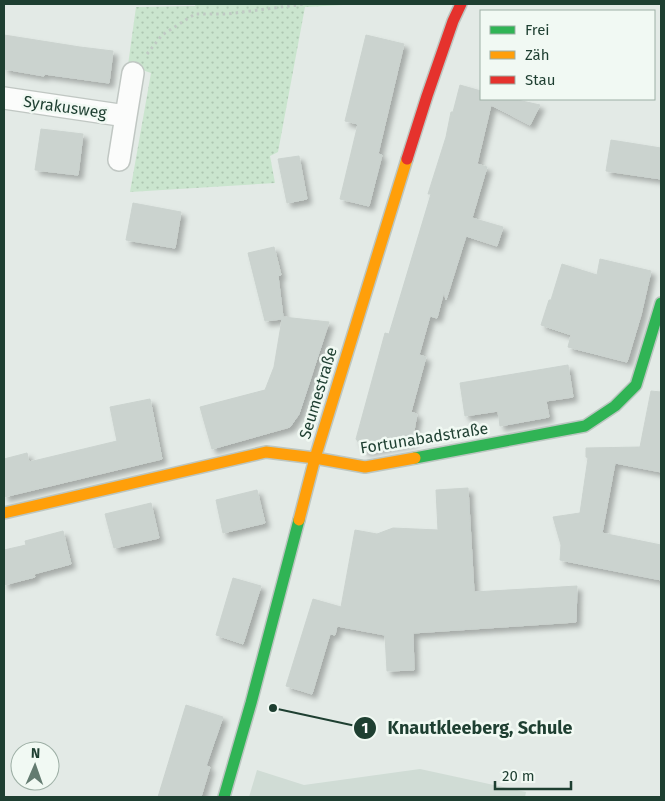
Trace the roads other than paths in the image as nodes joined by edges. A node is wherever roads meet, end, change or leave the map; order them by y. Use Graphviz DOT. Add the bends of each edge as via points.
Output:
graph roads {
  1 [pos="461,4"];
  2 [pos="133,73"];
  3 [pos="4,98"];
  4 [pos="126,116"];
  5 [pos="119,160"];
  6 [pos="661,303"];
  7 [pos="315,458"];
  8 [pos="4,513"];
  9 [pos="224,797"];
  1 -- 7 [label="street, Seumestraße" via="426,96"];
  2 -- 4 [label="street, Syrakusweg"];
  3 -- 4 [label="street, Syrakusweg"];
  4 -- 5 [label="street, Syrakusweg"];
  6 -- 7 [label="street, Fortunabadstraße" via="636,385 615,406 585,426 365,467"];
  7 -- 8 [label="street, Fortunabadstraße" via="266,452"];
  7 -- 9 [label="street, Seumestraße"];
}
